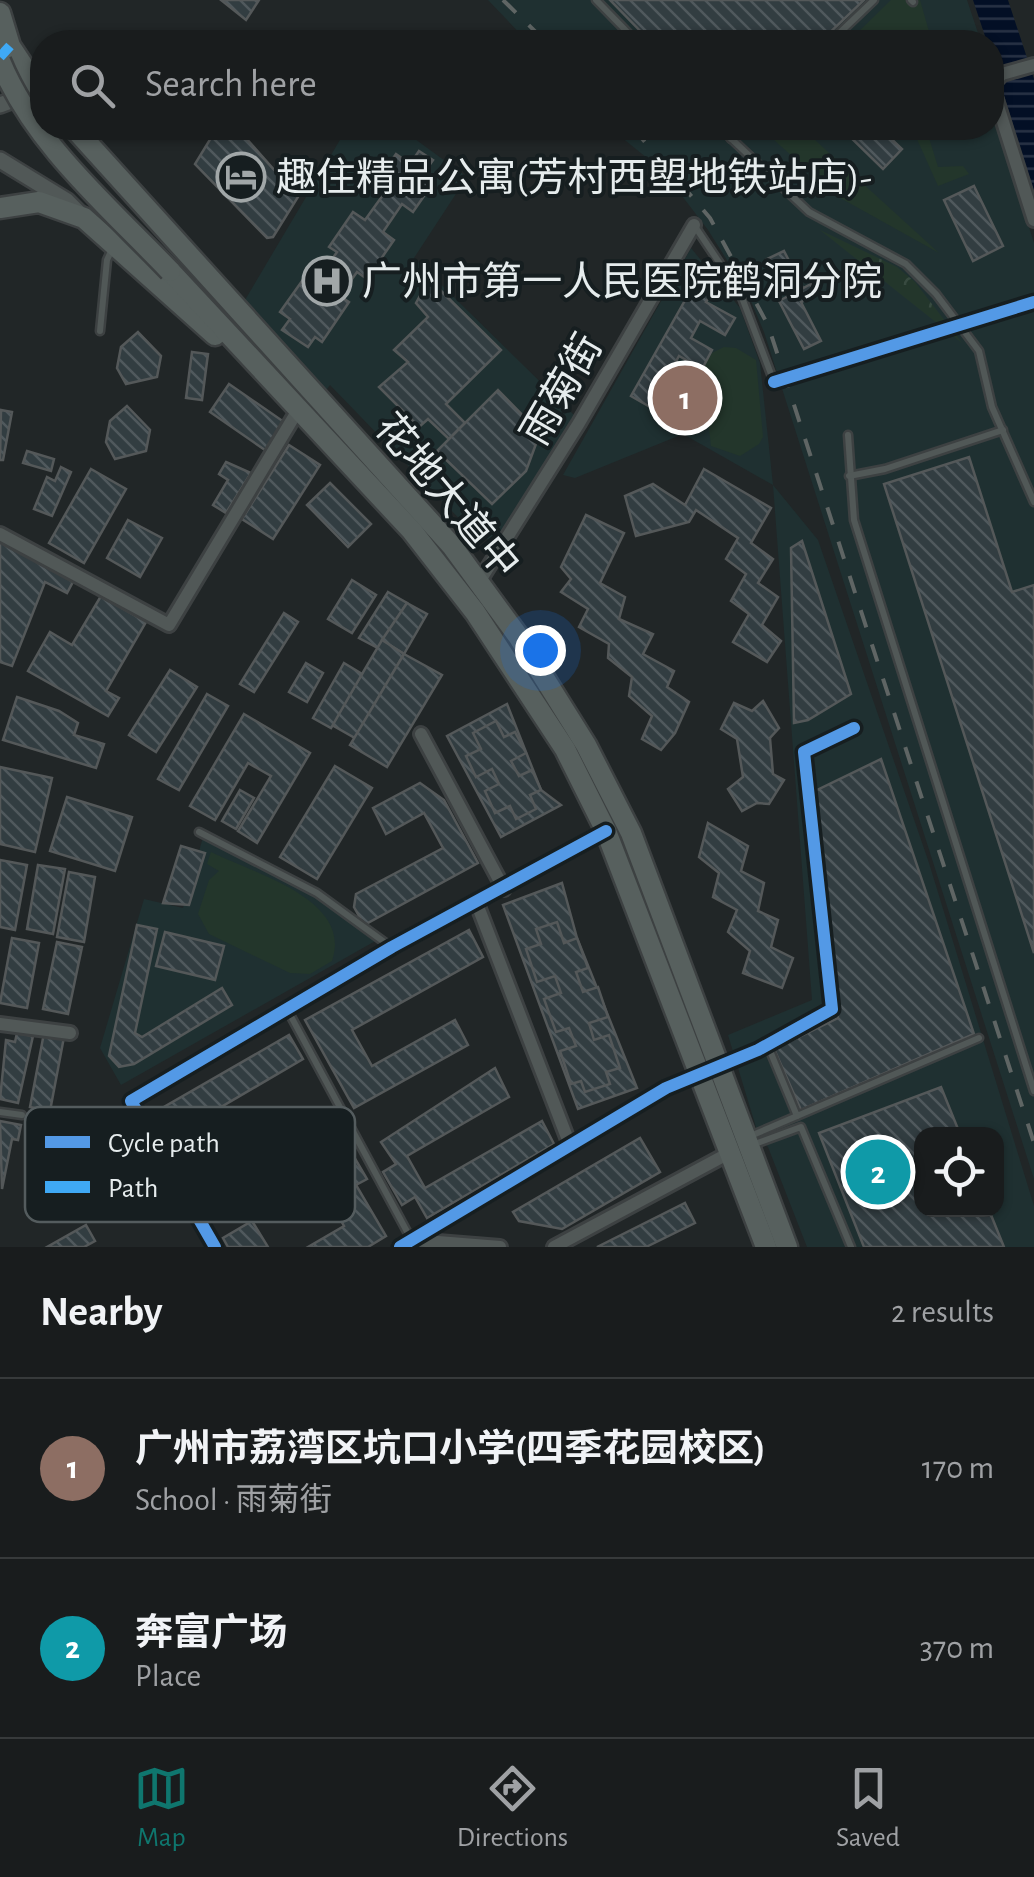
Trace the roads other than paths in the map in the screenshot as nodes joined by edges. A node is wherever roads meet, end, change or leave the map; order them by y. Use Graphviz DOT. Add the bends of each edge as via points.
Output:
graph roads {
  1 [pos="596,0"];
  2 [pos="874,0"];
  3 [pos="0,13"];
  4 [pos="625,30"];
  5 [pos="843,30"];
  6 [pos="0,61"];
  7 [pos="1034,64"];
  8 [pos="1004,73"];
  9 [pos="30,76"];
  10 [pos="0,105"];
  11 [pos="30,107"];
  12 [pos="30,117"];
  13 [pos="1004,124"];
  14 [pos="48,140"];
  15 [pos="76,140"];
  16 [pos="85,140"];
  17 [pos="732,140"];
  18 [pos="0,160"];
  19 [pos="111,167"];
  20 [pos="0,208"];
  21 [pos="84,218"];
  22 [pos="1034,220"];
  23 [pos="694,225"];
  24 [pos="114,246"];
  25 [pos="100,330"];
  26 [pos="267,378"];
  27 [pos="774,382"];
  28 [pos="298,410"];
  29 [pos="1004,430"];
  30 [pos="848,434"];
  31 [pos="849,476"];
  32 [pos="1034,502"];
  33 [pos="0,534"];
  34 [pos="479,582"];
  35 [pos="854,728"];
  36 [pos="422,734"];
  37 [pos="606,831"];
  38 [pos="199,832"];
  39 [pos="504,889"];
  40 [pos="477,904"];
  41 [pos="392,947"];
  42 [pos="286,1008"];
  43 [pos="0,1024"];
  44 [pos="70,1033"];
  45 [pos="979,1038"];
  46 [pos="768,1045"];
  47 [pos="709,1068"];
  48 [pos="1034,1092"];
  49 [pos="134,1107"];
  50 [pos="337,1107"];
  51 [pos="0,1112"];
  52 [pos="22,1116"];
  53 [pos="797,1116"];
  54 [pos="355,1143"];
  55 [pos="743,1145"];
  56 [pos="570,1146"];
  57 [pos="201,1222"];
  58 [pos="406,1243"];
  59 [pos="215,1247"];
  60 [pos="500,1247"];
  61 [pos="554,1247"];
  62 [pos="766,1247"];
  63 [pos="787,1247"];
  64 [pos="851,1247"];
  1 -- 4 [label="lane"];
  2 -- 5 [label="lane"];
  3 -- 9 [label="main road" via="10,46"];
  6 -- 12 [label="main road, 花地大道中, bridge"];
  7 -- 8 [label="street"];
  10 -- 11 [label="street" via="16,99"];
  13 -- 22 [label="street"];
  14 -- 26 [label="main road, 花地大道中, bridge"];
  15 -- 19 [label="street"];
  16 -- 19 [label="main road, 花地大道中"];
  17 -- 29 [label="lane" via="809,212 921,277 979,351"];
  18 -- 21 [label="street"];
  19 -- 34 [label="main road, 花地大道中"];
  20 -- 21 [label="main road" via="39,202"];
  21 -- 24 [label="main road"];
  23 -- 27 [label="lane" via="741,295"];
  23 -- 34 [label="street, 雨菊街"];
  24 -- 25 [label="lane"];
  24 -- 26 [label="main road"];
  26 -- 28 [label="main road, 花地大道中"];
  28 -- 33 [label="street" via="168,625"];
  28 -- 37 [label="main road, 花地大道中" via="412,531 475,612 565,749"];
  29 -- 31 [label="lane"];
  29 -- 32 [label="lane"];
  30 -- 31 [label="lane"];
  31 -- 48 [label="lane" via="857,532"];
  34 -- 47 [label="main road, 花地大道中" via="614,796"];
  35 -- 46 [label="street" via="804,752 832,1009"];
  36 -- 39 [label="street"];
  37 -- 39 [label="street"];
  37 -- 47 [label="main road, 花地大道中"];
  38 -- 41 [label="lane" via="317,893"];
  39 -- 40 [label="street"];
  40 -- 41 [label="street"];
  40 -- 56 [label="street"];
  41 -- 42 [label="street"];
  42 -- 49 [label="street" via="131,1101"];
  42 -- 50 [label="lane"];
  43 -- 44 [label="street"];
  45 -- 53 [label="lane"];
  46 -- 47 [label="street"];
  46 -- 53 [label="lane"];
  47 -- 55 [label="main road, 花地大道中"];
  47 -- 56 [label="street"];
  51 -- 52 [label="lane"];
  53 -- 55 [label="lane"];
  54 -- 58 [label="lane"];
  55 -- 61 [label="street"];
  55 -- 62 [label="main road, 花地大道中"];
  55 -- 63 [label="main road, 花地大道中"];
  55 -- 64 [label="lane" via="802,1127"];
  56 -- 58 [label="street"];
  57 -- 59 [label="street"];
  58 -- 60 [label="street"];
}
